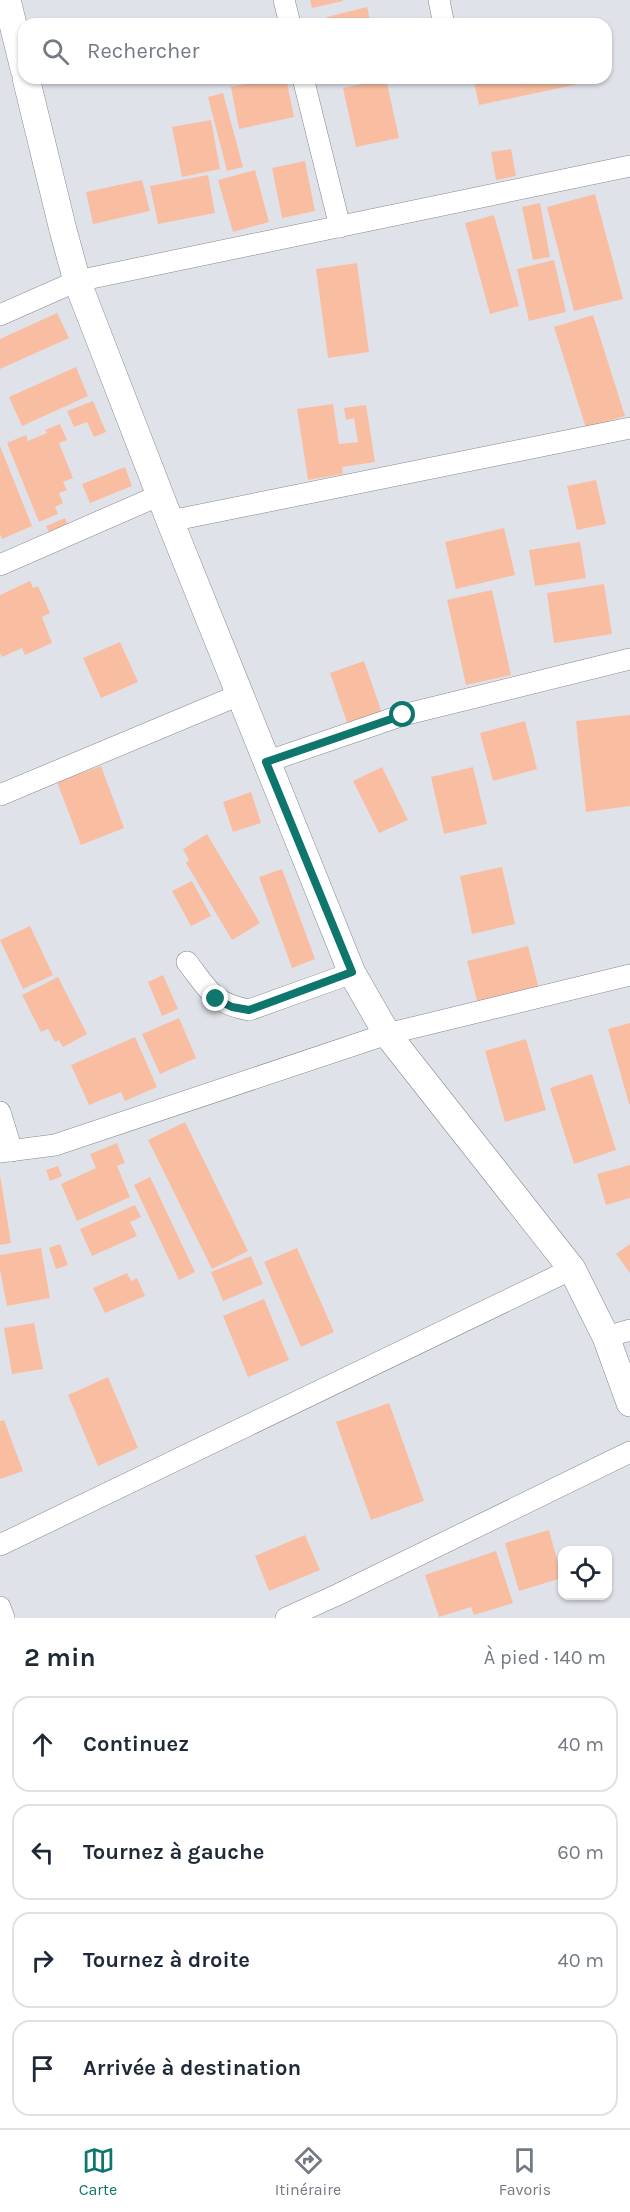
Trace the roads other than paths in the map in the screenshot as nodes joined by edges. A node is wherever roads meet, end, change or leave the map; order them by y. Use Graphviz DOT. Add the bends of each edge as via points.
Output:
graph roads {
  1 [pos="8,0"];
  2 [pos="284,0"];
  3 [pos="288,18"];
  4 [pos="18,43"];
  5 [pos="27,84"];
  6 [pos="304,84"];
  7 [pos="630,166"];
  8 [pos="340,227"];
  9 [pos="77,281"];
  10 [pos="0,315"];
  11 [pos="630,428"];
  12 [pos="160,495"];
  13 [pos="170,521"];
  14 [pos="0,565"];
  15 [pos="630,659"];
  16 [pos="239,695"];
  17 [pos="266,762"];
  18 [pos="0,795"];
  19 [pos="187,962"];
  20 [pos="352,972"];
  21 [pos="630,975"];
  22 [pos="387,1034"];
  23 [pos="0,1112"];
  24 [pos="6,1151"];
  25 [pos="572,1269"];
  26 [pos="618,1333"];
  27 [pos="630,1403"];
  28 [pos="630,1452"];
  29 [pos="0,1545"];
  30 [pos="0,1607"];
  31 [pos="4,1618"];
  32 [pos="286,1618"];
  1 -- 4 [label="street"];
  2 -- 3 [label="street"];
  5 -- 9 [label="street"];
  6 -- 8 [label="street"];
  7 -- 8 [label="street"];
  8 -- 9 [label="street"];
  9 -- 10 [label="street"];
  9 -- 12 [label="street"];
  11 -- 13 [label="street"];
  12 -- 13 [label="street"];
  12 -- 14 [label="street"];
  13 -- 16 [label="street"];
  15 -- 17 [label="street" via="403,715"];
  16 -- 17 [label="street"];
  16 -- 18 [label="street"];
  17 -- 20 [label="street"];
  19 -- 20 [label="street" via="216,999 249,1010"];
  20 -- 22 [label="street"];
  21 -- 22 [label="street"];
  22 -- 24 [label="street" via="55,1145"];
  22 -- 25 [label="street"];
  23 -- 24 [label="street"];
  25 -- 26 [label="street"];
  25 -- 29 [label="street"];
  26 -- 27 [label="street"];
  28 -- 32 [label="street"];
  30 -- 31 [label="street"];
}
